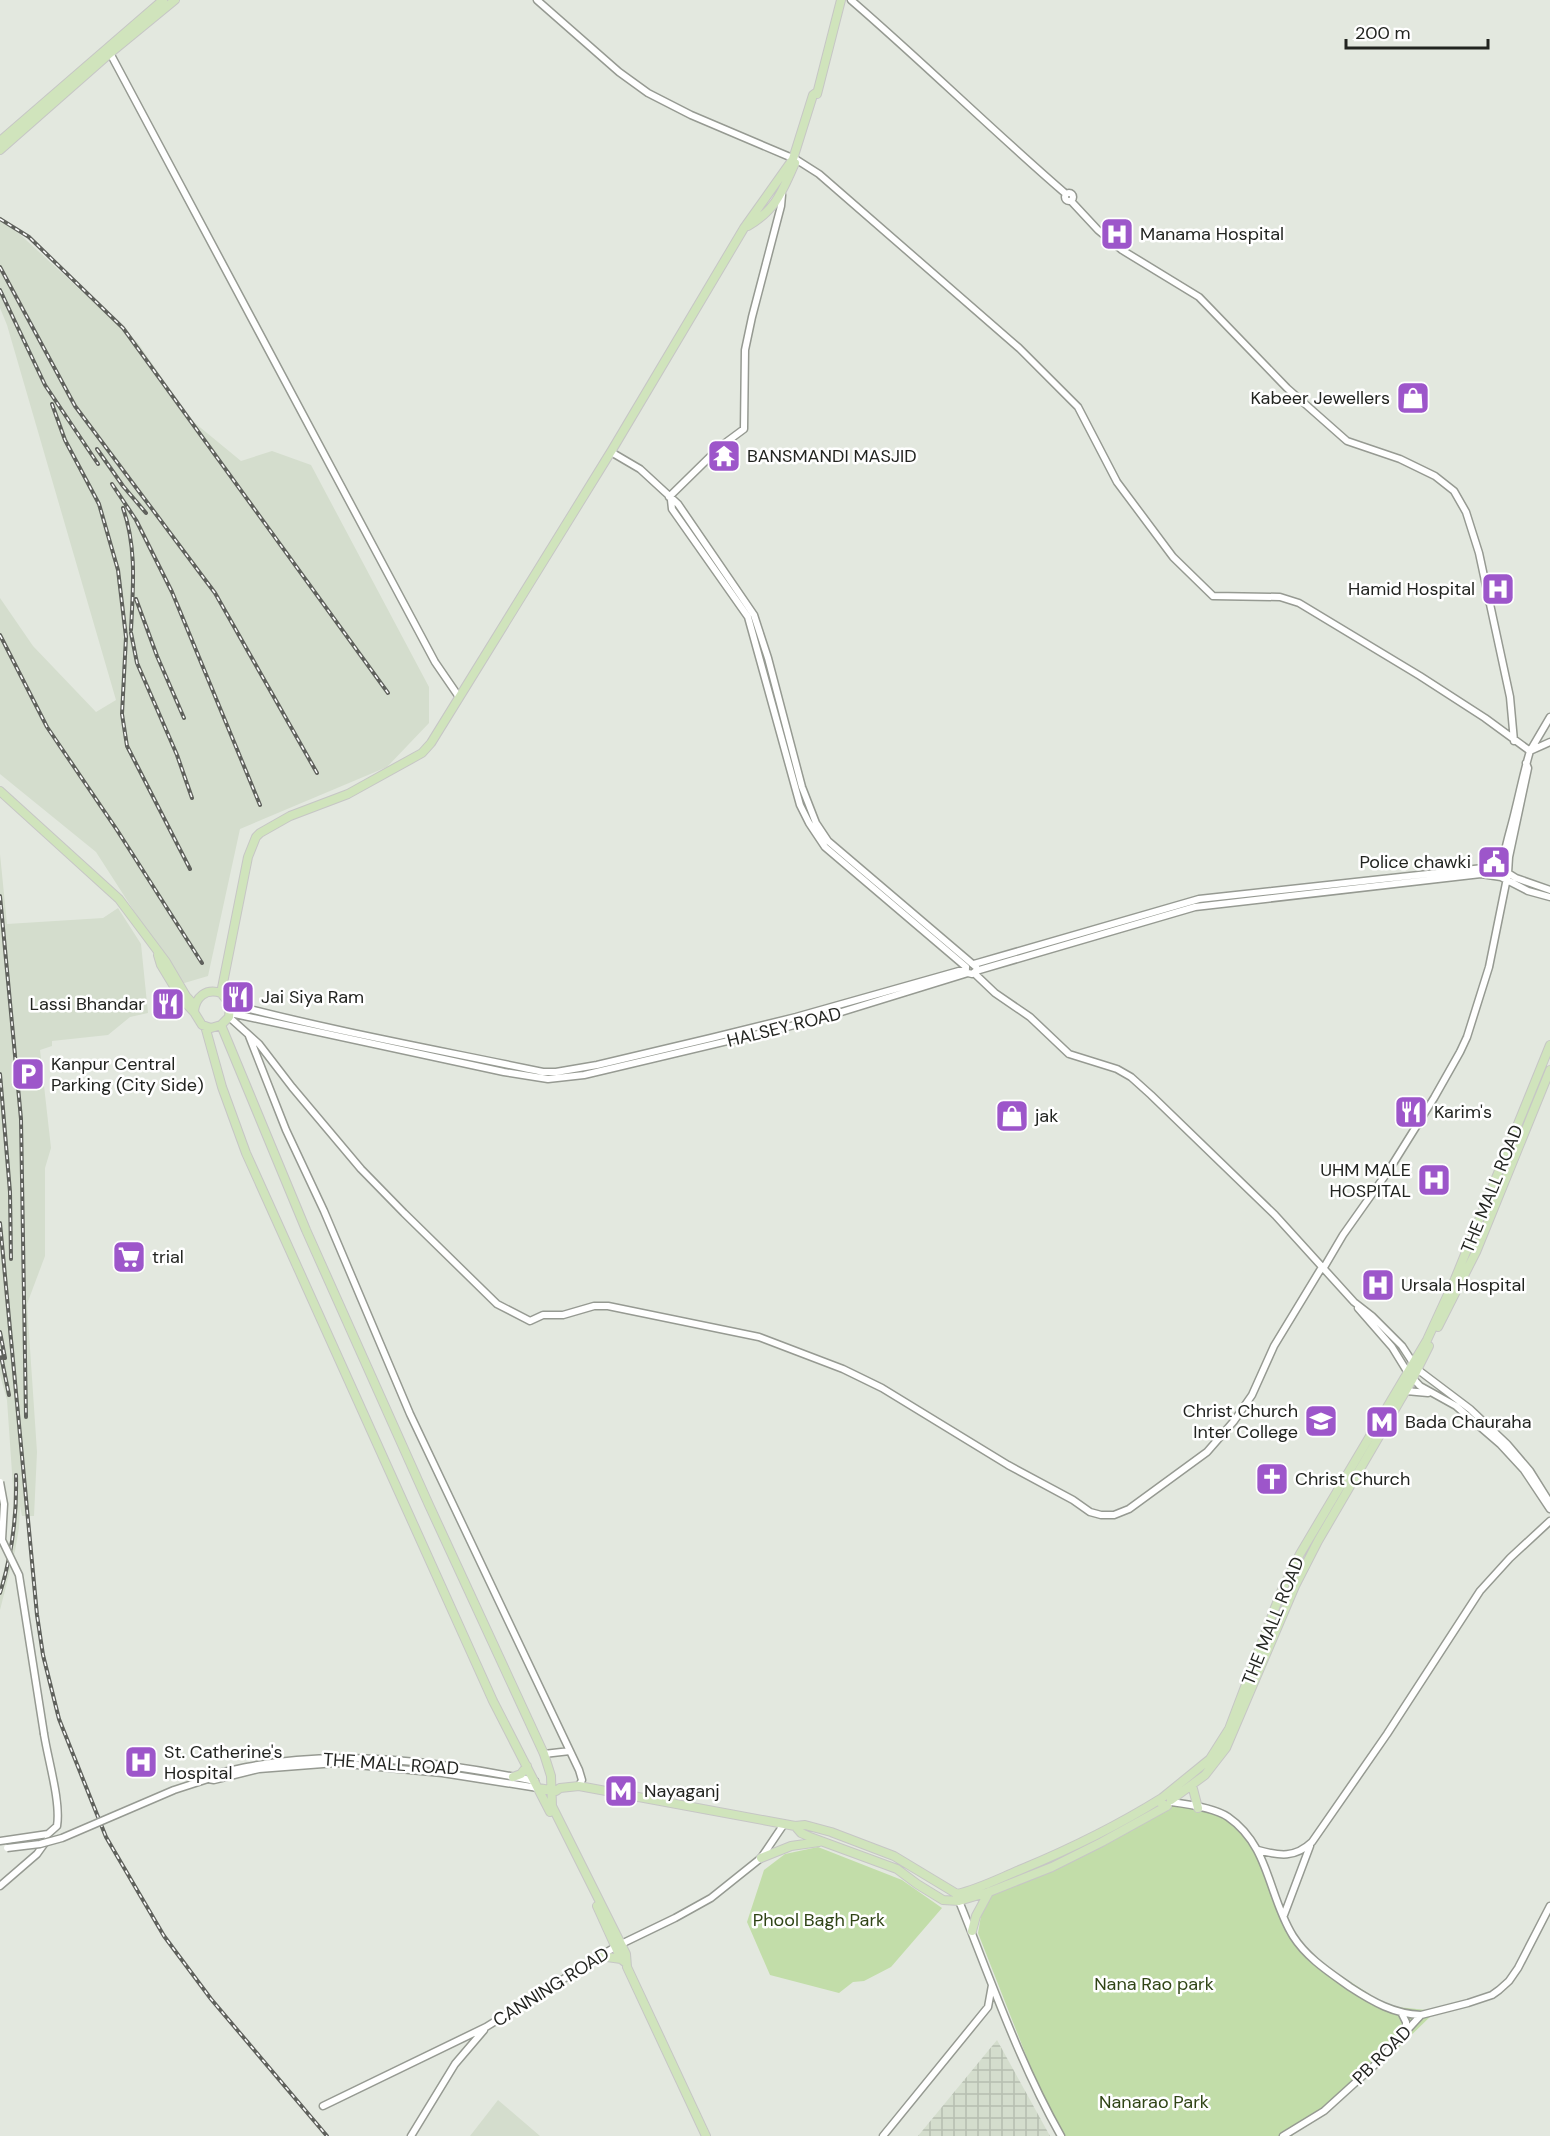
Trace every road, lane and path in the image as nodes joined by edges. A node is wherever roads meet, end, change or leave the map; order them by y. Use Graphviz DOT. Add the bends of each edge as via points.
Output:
graph roads {
  1 [pos="163,0"];
  2 [pos="175,0"];
  3 [pos="537,0"];
  4 [pos="841,0"];
  5 [pos="851,0"];
  6 [pos="104,54"];
  7 [pos="0,141"];
  8 [pos="0,150"];
  9 [pos="795,160"];
  10 [pos="786,175"];
  11 [pos="782,195"];
  12 [pos="767,196"];
  13 [pos="775,203"];
  14 [pos="768,209"];
  15 [pos="779,214"];
  16 [pos="744,228"];
  17 [pos="611,453"];
  18 [pos="670,498"];
  19 [pos="459,697"];
  20 [pos="1550,717"];
  21 [pos="1514,741"];
  22 [pos="1550,742"];
  23 [pos="1530,751"];
  24 [pos="0,791"];
  25 [pos="1504,875"];
  26 [pos="1550,890"];
  27 [pos="1550,897"];
  28 [pos="156,948"];
  29 [pos="970,969"];
  30 [pos="181,987"];
  31 [pos="907,988"];
  32 [pos="221,993"];
  33 [pos="200,996"];
  34 [pos="195,1009"];
  35 [pos="822,1009"];
  36 [pos="229,1011"];
  37 [pos="824,1017"];
  38 [pos="221,1025"];
  39 [pos="205,1026"];
  40 [pos="248,1032"];
  41 [pos="356,1037"];
  42 [pos="1550,1045"];
  43 [pos="650,1055"];
  44 [pos="506,1064"];
  45 [pos="604,1067"];
  46 [pos="1550,1070"];
  47 [pos="504,1072"];
  48 [pos="556,1075"];
  49 [pos="1322,1268"];
  50 [pos="1354,1302"];
  51 [pos="1416,1366"];
  52 [pos="1410,1375"];
  53 [pos="1406,1391"];
  54 [pos="1435,1395"];
  55 [pos="0,1482"];
  56 [pos="1550,1503"];
  57 [pos="1550,1509"];
  58 [pos="1550,1521"];
  59 [pos="570,1751"];
  60 [pos="544,1754"];
  61 [pos="310,1761"];
  62 [pos="527,1766"];
  63 [pos="513,1777"];
  64 [pos="536,1784"];
  65 [pos="1192,1785"];
  66 [pos="579,1786"];
  67 [pos="554,1787"];
  68 [pos="1167,1801"];
  69 [pos="1198,1808"];
  70 [pos="784,1824"];
  71 [pos="795,1826"];
  72 [pos="48,1834"];
  73 [pos="0,1841"];
  74 [pos="821,1842"];
  75 [pos="1311,1842"];
  76 [pos="4,1849"];
  77 [pos="1258,1850"];
  78 [pos="761,1857"];
  79 [pos="0,1886"];
  80 [pos="989,1892"];
  81 [pos="958,1897"];
  82 [pos="1550,1906"];
  83 [pos="1283,1915"];
  84 [pos="972,1931"];
  85 [pos="618,1946"];
  86 [pos="600,1956"];
  87 [pos="623,1961"];
  88 [pos="992,1982"];
  89 [pos="988,2007"];
  90 [pos="1004,2011"];
  91 [pos="1402,2014"];
  92 [pos="1421,2014"];
  93 [pos="486,2027"];
  94 [pos="1406,2033"];
  95 [pos="323,2106"];
  96 [pos="411,2136"];
  97 [pos="706,2136"];
  98 [pos="883,2136"];
  99 [pos="1061,2136"];
  100 [pos="1283,2136"];
  1 -- 6 [label="main road"];
  2 -- 6 [label="main road"];
  3 -- 9 [label="street" via="648,93"];
  4 -- 9 [label="main road" via="817,97"];
  5 -- 21 [label="street" via="1066,194 1072,195 1071,201 1098,230 1122,250 1199,297 1287,388 1347,441 1400,459 1435,476 1454,491 1478,548 1510,697"];
  6 -- 7 [label="main road"];
  6 -- 8 [label="main road"];
  6 -- 19 [label="street" via="435,662"];
  9 -- 10 [label="main road"];
  9 -- 21 [label="street" via="841,191 1019,348 1078,407 1117,482 1173,557 1213,596 1280,597 1299,603 1420,676"];
  10 -- 11 [label="main road"];
  10 -- 12 [label="main road"];
  11 -- 13 [label="main road"];
  11 -- 15 [label="street"];
  12 -- 13 [label="main road"];
  12 -- 16 [label="main road"];
  13 -- 14 [label="main road"];
  14 -- 15 [label="main road"];
  14 -- 16 [label="main road"];
  15 -- 18 [label="street" via="745,350 744,429 721,446"];
  16 -- 17 [label="main road"];
  17 -- 18 [label="street" via="640,469"];
  17 -- 19 [label="main road"];
  18 -- 29 [label="street" via="754,615 780,717 816,823 828,841"];
  19 -- 32 [label="main road" via="422,753 348,794 290,816 256,837 248,857"];
  20 -- 23 [label="street"];
  21 -- 23 [label="street"];
  22 -- 23 [label="street"];
  23 -- 25 [label="street"];
  24 -- 28 [label="main road" via="112,891"];
  25 -- 26 [label="street"];
  25 -- 27 [label="street" via="1528,891"];
  25 -- 29 [label="street" via="1483,868 1198,899"];
  25 -- 49 [label="street" via="1489,967 1460,1052 1389,1170"];
  28 -- 30 [label="main road"];
  28 -- 34 [label="main road" via="161,965 181,998"];
  29 -- 31 [label="street"];
  29 -- 49 [label="street" via="1069,1054 1106,1064 1131,1077 1275,1215"];
  30 -- 33 [label="main road"];
  30 -- 34 [label="main road"];
  31 -- 35 [label="street"];
  31 -- 37 [label="street, HALSEY ROAD"];
  32 -- 33 [label="main road"];
  32 -- 36 [label="main road"];
  33 -- 34 [label="main road"];
  34 -- 39 [label="main road"];
  35 -- 37 [label="street"];
  35 -- 43 [label="street"];
  36 -- 38 [label="main road"];
  36 -- 40 [label="street"];
  36 -- 41 [label="street"];
  37 -- 43 [label="street, HALSEY ROAD"];
  38 -- 39 [label="main road"];
  38 -- 60 [label="main road" via="314,1248"];
  39 -- 62 [label="main road" via="246,1153 493,1701"];
  40 -- 49 [label="street" via="361,1169 500,1305 530,1321 543,1315 563,1316 594,1306 608,1306 759,1337 882,1388 1095,1514 1114,1515 1129,1509 1207,1452 1245,1407 1274,1346"];
  40 -- 59 [label="street" via="282,1120 410,1414"];
  41 -- 44 [label="street"];
  41 -- 47 [label="street"];
  42 -- 51 [label="main road, THE MALL ROAD"];
  43 -- 45 [label="street"];
  44 -- 47 [label="street"];
  44 -- 48 [label="street"];
  45 -- 48 [label="street"];
  45 -- 48 [label="street" via="597,1072"];
  46 -- 51 [label="main road, THE MALL ROAD" via="1476,1252"];
  47 -- 48 [label="street" via="539,1078"];
  49 -- 50 [label="street"];
  50 -- 51 [label="street" via="1402,1346"];
  50 -- 52 [label="street"];
  51 -- 52 [label="main road, THE MALL ROAD"];
  51 -- 56 [label="street" via="1507,1444"];
  52 -- 53 [label="main road, THE MALL ROAD"];
  52 -- 54 [label="street"];
  52 -- 68 [label="main road, THE MALL ROAD" via="1300,1554 1220,1744"];
  53 -- 54 [label="street"];
  53 -- 65 [label="main road, THE MALL ROAD" via="1295,1586 1226,1748"];
  54 -- 57 [label="street" via="1462,1411 1500,1444 1524,1470"];
  55 -- 72 [label="street, bridge" via="2,1540 20,1575 58,1818"];
  58 -- 75 [label="street" via="1480,1591 1385,1738"];
  59 -- 60 [label="street"];
  59 -- 66 [label="street" via="581,1775"];
  60 -- 67 [label="main road"];
  61 -- 63 [label="street, THE MALL ROAD" via="366,1759"];
  61 -- 64 [label="street, THE MALL ROAD"];
  61 -- 76 [label="street, THE MALL ROAD, bridge" via="208,1779 62,1838"];
  62 -- 63 [label="main road"];
  62 -- 64 [label="main road"];
  63 -- 64 [label="street, THE MALL ROAD"];
  64 -- 67 [label="main road, THE MALL ROAD"];
  64 -- 85 [label="main road"];
  65 -- 68 [label="main road, THE MALL ROAD"];
  65 -- 69 [label="main road"];
  66 -- 67 [label="main road, THE MALL ROAD"];
  66 -- 70 [label="main road, THE MALL ROAD"];
  67 -- 85 [label="main road" via="552,1806"];
  68 -- 69 [label="street"];
  68 -- 80 [label="main road, THE MALL ROAD" via="1102,1842"];
  68 -- 81 [label="main road, THE MALL ROAD"];
  69 -- 77 [label="street" via="1229,1817"];
  70 -- 71 [label="main road, THE MALL ROAD"];
  70 -- 78 [label="street, CANNING ROAD"];
  71 -- 74 [label="main road, THE MALL ROAD"];
  71 -- 81 [label="main road, THE MALL ROAD" via="831,1832 894,1856"];
  72 -- 73 [label="street"];
  72 -- 79 [label="street" via="47,1844"];
  74 -- 78 [label="main road" via="791,1846"];
  74 -- 81 [label="main road, THE MALL ROAD" via="897,1869 943,1900"];
  75 -- 77 [label="street" via="1292,1854"];
  75 -- 83 [label="street"];
  77 -- 83 [label="street"];
  78 -- 85 [label="street, CANNING ROAD" via="711,1898"];
  80 -- 81 [label="main road, THE MALL ROAD"];
  80 -- 84 [label="main road"];
  81 -- 84 [label="street"];
  82 -- 92 [label="street, PB ROAD" via="1518,1968 1499,1990"];
  83 -- 91 [label="street" via="1299,1944 1319,1965 1360,1993"];
  84 -- 88 [label="street"];
  85 -- 86 [label="street, CANNING ROAD"];
  85 -- 87 [label="main road"];
  86 -- 87 [label="main road"];
  86 -- 93 [label="street, CANNING ROAD"];
  87 -- 97 [label="main road"];
  88 -- 89 [label="street"];
  88 -- 90 [label="street"];
  89 -- 90 [label="street"];
  89 -- 98 [label="street"];
  90 -- 99 [label="street"];
  91 -- 92 [label="street"];
  91 -- 94 [label="street"];
  92 -- 94 [label="street, PB ROAD"];
  93 -- 95 [label="street"];
  93 -- 96 [label="street" via="455,2064"];
  94 -- 100 [label="street, PB ROAD" via="1324,2112"];
}
